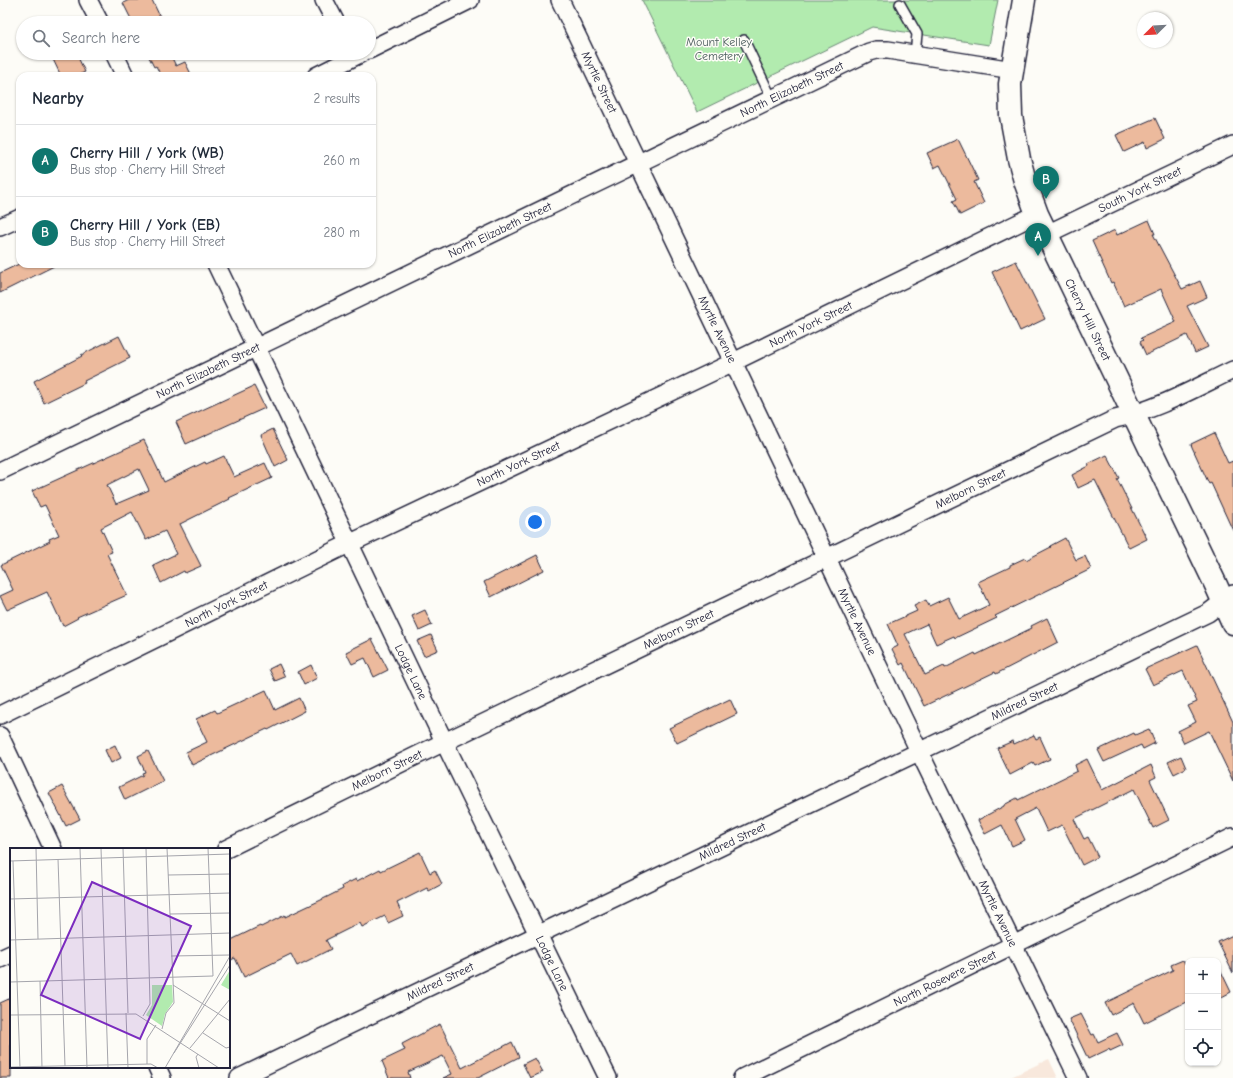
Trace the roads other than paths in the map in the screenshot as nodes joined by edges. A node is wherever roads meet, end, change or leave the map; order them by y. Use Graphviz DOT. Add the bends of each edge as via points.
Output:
graph roads {
  1 [pos="88,0"];
  2 [pos="324,0"];
  3 [pos="470,0"];
  4 [pos="560,0"];
  5 [pos="1024,0"];
  6 [pos="900,4"];
  7 [pos="96,16"];
  8 [pos="332,16"];
  9 [pos="744,40"];
  10 [pos="376,47"];
  11 [pos="915,54"];
  12 [pos="117,60"];
  13 [pos="346,60"];
  14 [pos="1013,70"];
  15 [pos="123,72"];
  16 [pos="323,72"];
  17 [pos="772,99"];
  18 [pos="1233,145"];
  19 [pos="638,164"];
  20 [pos="1037,214"];
  21 [pos="16,220"];
  22 [pos="0,227"];
  23 [pos="1047,234"];
  24 [pos="218,268"];
  25 [pos="256,348"];
  26 [pos="733,362"];
  27 [pos="1233,370"];
  28 [pos="1134,415"];
  29 [pos="0,471"];
  30 [pos="350,544"];
  31 [pos="827,558"];
  32 [pos="1228,598"];
  33 [pos="1233,623"];
  34 [pos="0,715"];
  35 [pos="0,736"];
  36 [pos="445,742"];
  37 [pos="919,751"];
  38 [pos="1233,837"];
  39 [pos="53,848"];
  40 [pos="228,848"];
  41 [pos="538,934"];
  42 [pos="1013,945"];
  43 [pos="10,954"];
  44 [pos="0,959"];
  45 [pos="157,1068"];
  46 [pos="162,1078"];
  47 [pos="239,1078"];
  48 [pos="608,1078"];
  49 [pos="742,1078"];
  50 [pos="1078,1078"];
  1 -- 7 [label="street"];
  2 -- 8 [label="street"];
  3 -- 10 [label="street"];
  4 -- 19 [label="street, Myrtle Street"];
  5 -- 14 [label="street, Cherry Hill Street"];
  6 -- 11 [label="lane" via="917,34"];
  9 -- 17 [label="lane"];
  11 -- 14 [label="street, North Elizabeth Street"];
  11 -- 17 [label="street, North Elizabeth Street" via="876,50"];
  12 -- 15 [label="street"];
  13 -- 16 [label="street"];
  14 -- 20 [label="street, Cherry Hill Street" via="1010,84 1014,138"];
  17 -- 19 [label="street, North Elizabeth Street"];
  18 -- 23 [label="street, South York Street"];
  19 -- 25 [label="street, North Elizabeth Street"];
  19 -- 26 [label="street, Myrtle Avenue"];
  20 -- 23 [label="street, Cherry Hill Street"];
  20 -- 26 [label="street, North York Street"];
  21 -- 22 [label="street"];
  23 -- 28 [label="street, Cherry Hill Street"];
  24 -- 25 [label="street, Lodge Lane"];
  25 -- 29 [label="street, North Elizabeth Street"];
  25 -- 30 [label="street, Lodge Lane"];
  26 -- 30 [label="street, North York Street"];
  26 -- 31 [label="street, Myrtle Avenue"];
  27 -- 28 [label="street, Melborn Street" via="1150,410"];
  28 -- 31 [label="street, Melborn Street" via="1115,420"];
  28 -- 32 [label="street, Cherry Hill Street"];
  30 -- 34 [label="street, North York Street"];
  30 -- 36 [label="street, Lodge Lane"];
  31 -- 36 [label="street, Melborn Street"];
  31 -- 37 [label="street, Myrtle Avenue"];
  32 -- 33 [label="street, Cherry Hill Street"];
  32 -- 37 [label="street, Mildred Street" via="1208,613"];
  35 -- 39 [label="street"];
  36 -- 40 [label="street, Melborn Street"];
  36 -- 41 [label="street, Lodge Lane"];
  37 -- 41 [label="street, Mildred Street"];
  37 -- 42 [label="street, Myrtle Avenue"];
  38 -- 42 [label="street, North Rosevere Street"];
  41 -- 47 [label="street, Mildred Street"];
  41 -- 48 [label="street, Lodge Lane"];
  42 -- 49 [label="street, North Rosevere Street"];
  42 -- 50 [label="street, Myrtle Avenue"];
  43 -- 44 [label="street"];
  45 -- 46 [label="street"];
}
